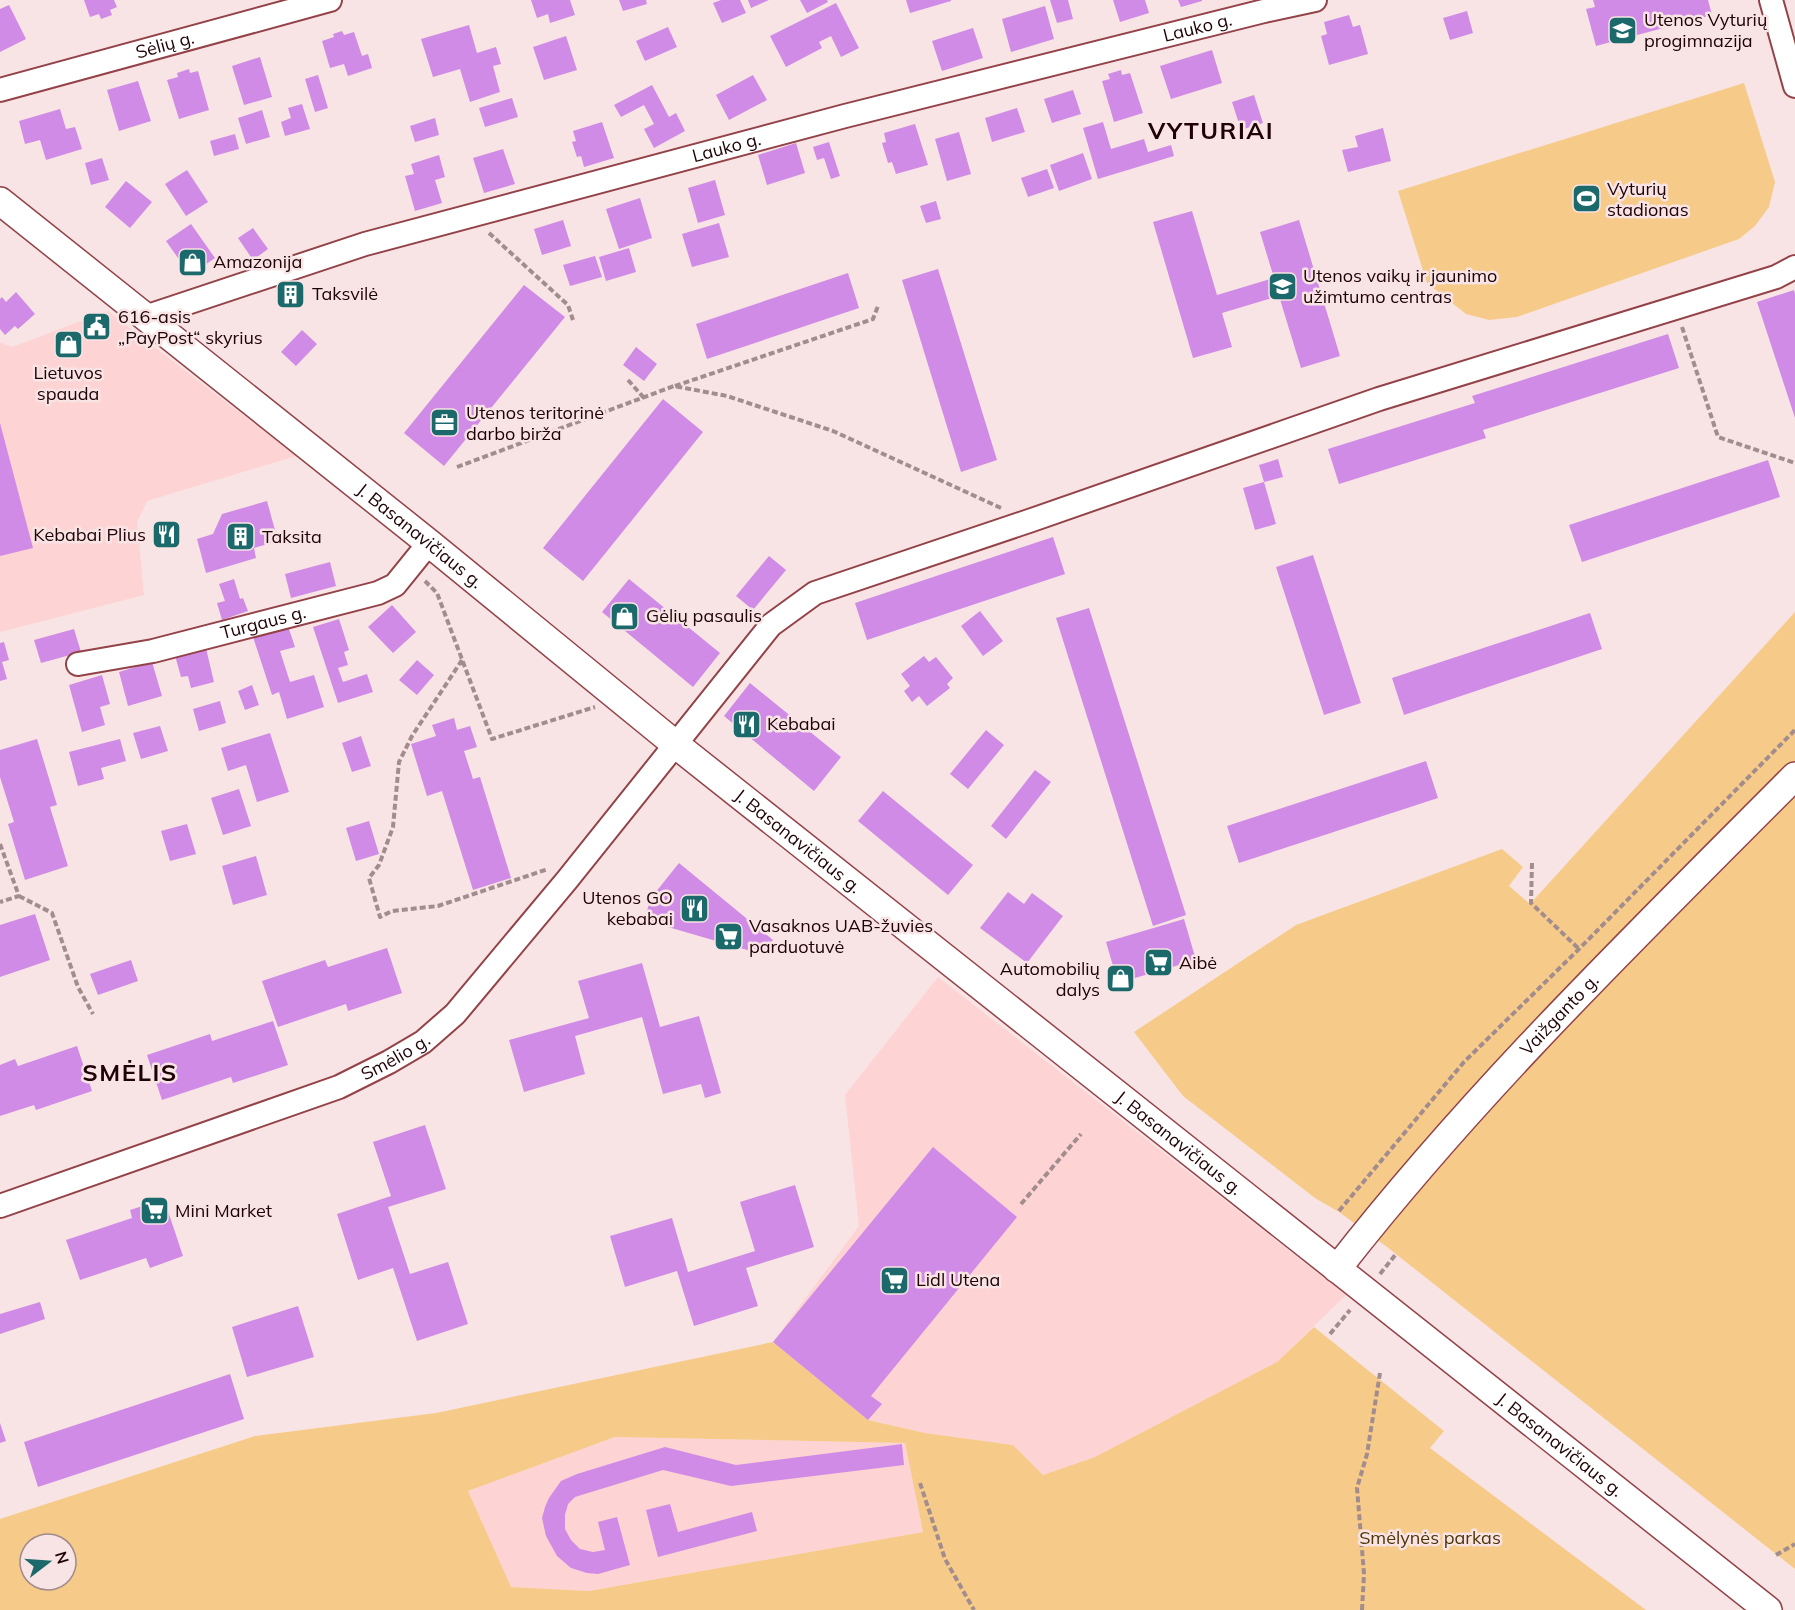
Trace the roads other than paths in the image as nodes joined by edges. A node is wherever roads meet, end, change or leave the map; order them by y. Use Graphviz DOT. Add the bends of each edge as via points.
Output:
graph roads {
  1 [pos="330,0"];
  2 [pos="1315,0"];
  3 [pos="1771,0"];
  4 [pos="295,4"];
  5 [pos="1795,86"];
  6 [pos="0,90"];
  7 [pos="0,201"];
  8 [pos="1795,267"];
  9 [pos="145,317"];
  10 [pos="429,543"];
  11 [pos="78,664"];
  12 [pos="675,744"];
  13 [pos="1795,776"];
  14 [pos="0,1206"];
  15 [pos="1337,1269"];
  16 [pos="1768,1610"];
  1 -- 4 [label="street, Sėlių g."];
  2 -- 9 [label="street, Lauko g." via="845,116 365,244"];
  3 -- 5 [label="street"];
  4 -- 6 [label="street, Sėlių g."];
  7 -- 9 [label="main road, J. Basanavičiaus g."];
  8 -- 12 [label="street, Smėlio g." via="1776,277 1379,399 815,593 771,625"];
  9 -- 10 [label="main road, J. Basanavičiaus g."];
  10 -- 11 [label="street, Turgaus g." via="394,585 378,593 153,651"];
  10 -- 12 [label="main road, J. Basanavičiaus g."];
  12 -- 14 [label="street, Smėlio g." via="455,1014 423,1042 339,1087"];
  12 -- 15 [label="main road, J. Basanavičiaus g."];
  13 -- 15 [label="main road, Vaižganto g." via="1484,1094"];
  15 -- 16 [label="main road, J. Basanavičiaus g."];
}
